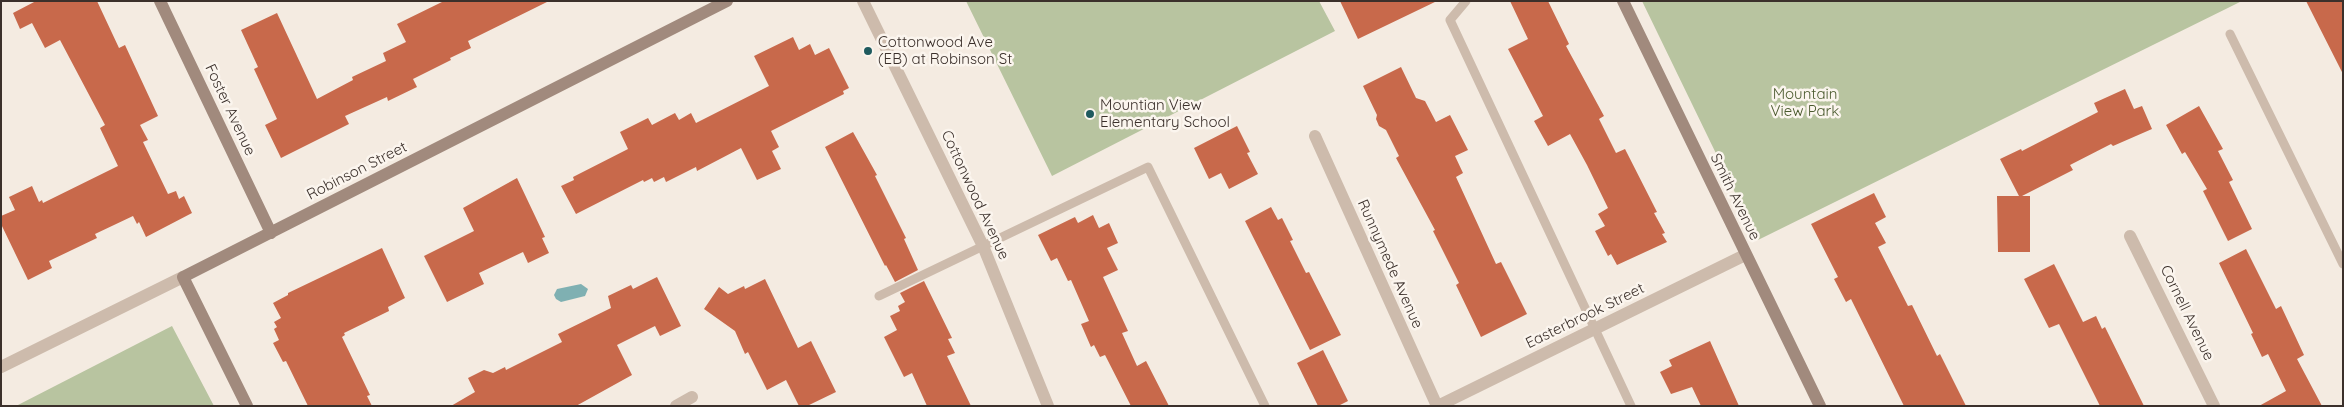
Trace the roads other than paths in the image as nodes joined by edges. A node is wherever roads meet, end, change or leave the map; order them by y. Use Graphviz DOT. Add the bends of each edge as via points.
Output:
graph roads {
  1 [pos="160,1"];
  2 [pos="727,1"];
  3 [pos="863,1"];
  4 [pos="1466,1"];
  5 [pos="1623,1"];
  6 [pos="2230,34"];
  7 [pos="1315,136"];
  8 [pos="271,233"];
  9 [pos="2130,236"];
  10 [pos="983,246"];
  11 [pos="1745,255"];
  12 [pos="2343,264"];
  13 [pos="183,277"];
  14 [pos="879,296"];
  15 [pos="1594,330"];
  16 [pos="1,367"];
  17 [pos="692,397"];
  18 [pos="247,406"];
  19 [pos="676,406"];
  20 [pos="1048,406"];
  21 [pos="1265,406"];
  22 [pos="1438,406"];
  23 [pos="1631,406"];
  24 [pos="1820,406"];
  25 [pos="2214,406"];
  1 -- 8 [label="street, Foster Avenue"];
  2 -- 8 [label="street, Robinson Street"];
  3 -- 10 [label="street, Cottonwood Avenue"];
  4 -- 15 [label="lane" via="1450,20"];
  5 -- 11 [label="street, Smith Avenue"];
  6 -- 12 [label="lane"];
  7 -- 22 [label="street, Runnymede Avenue"];
  8 -- 13 [label="street, Robinson Street"];
  9 -- 25 [label="street, Cornell Avenue"];
  10 -- 14 [label="lane"];
  10 -- 20 [label="street, Cottonwood Avenue"];
  10 -- 21 [label="lane" via="1148,167"];
  11 -- 15 [label="street, Easterbrook Street"];
  11 -- 24 [label="street, Smith Avenue"];
  13 -- 16 [label="street, Robinson Street"];
  13 -- 18 [label="street"];
  15 -- 22 [label="street, Easterbrook Street"];
  15 -- 23 [label="lane"];
  17 -- 19 [label="street"];
}
